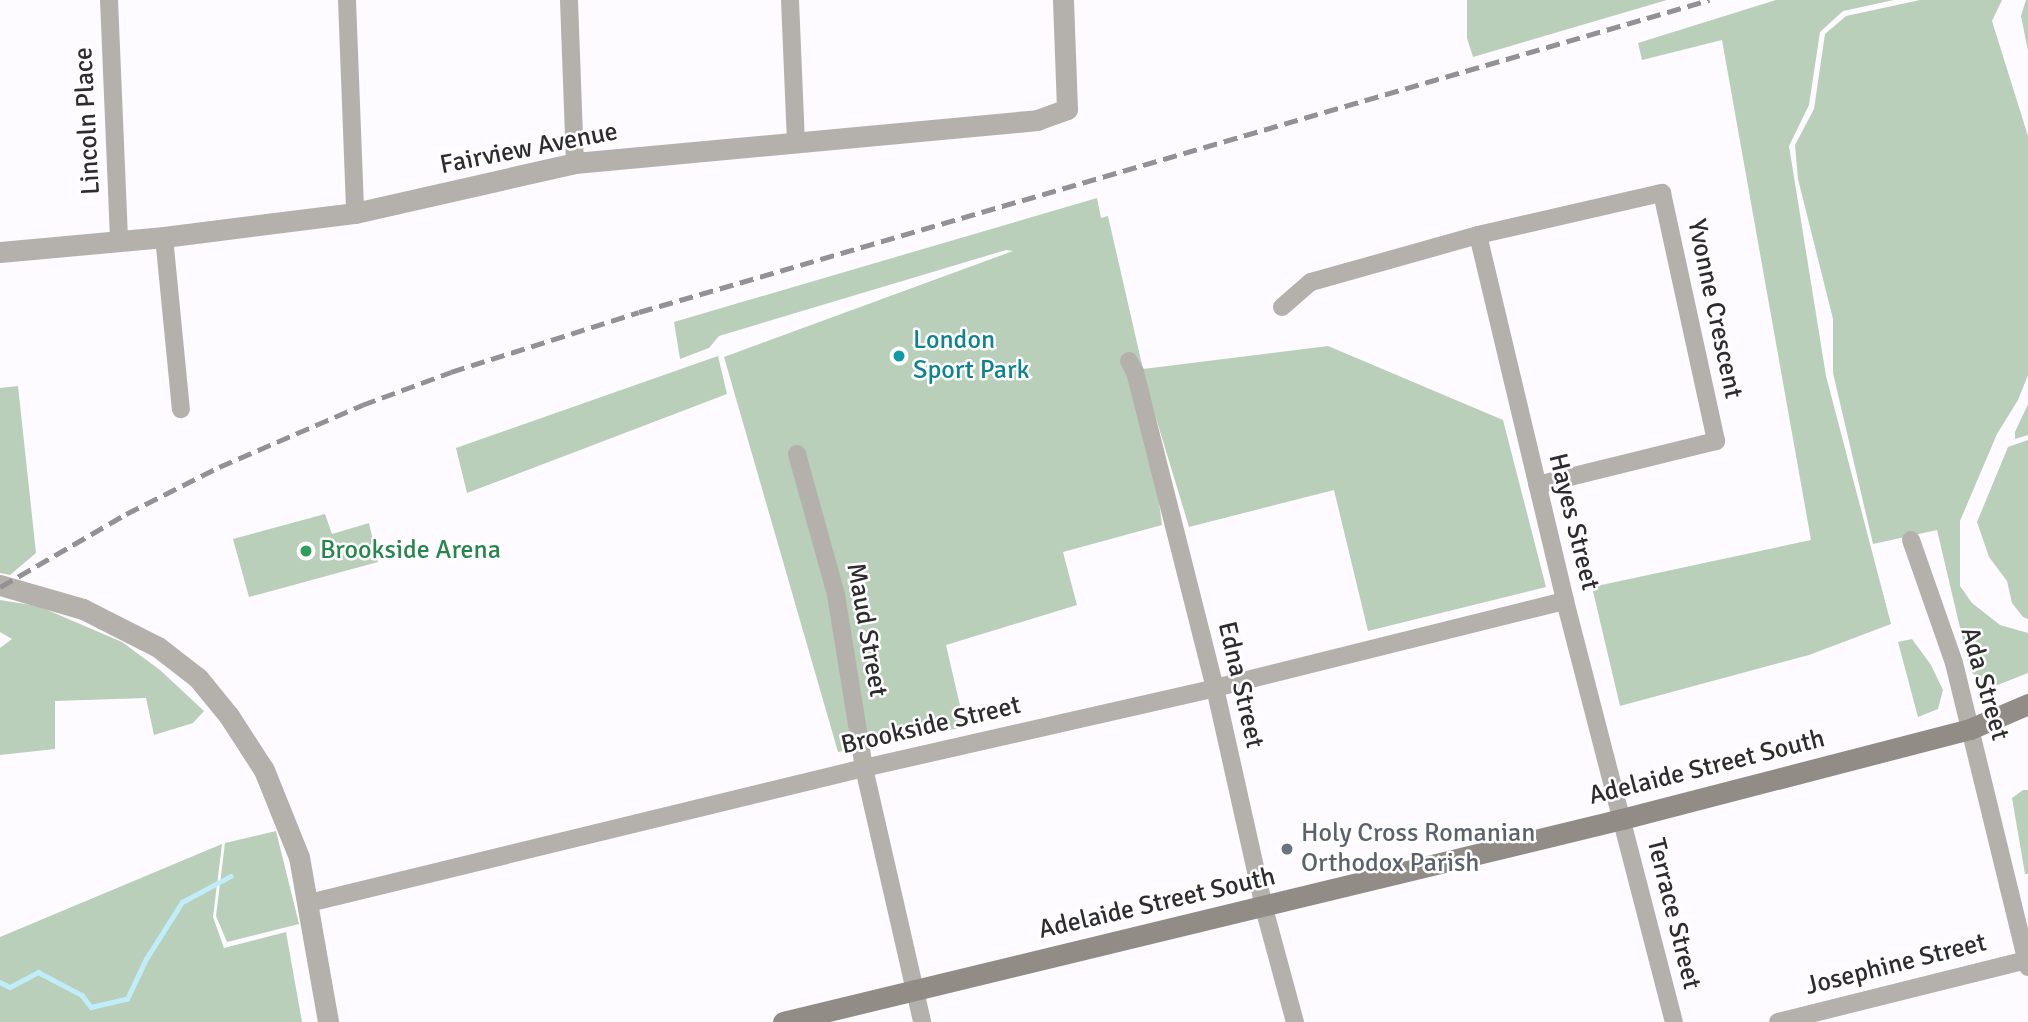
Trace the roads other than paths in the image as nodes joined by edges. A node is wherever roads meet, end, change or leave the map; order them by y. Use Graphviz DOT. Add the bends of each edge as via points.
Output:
graph roads {
  1 [pos="109,0"];
  2 [pos="347,0"];
  3 [pos="569,0"];
  4 [pos="790,0"];
  5 [pos="1063,0"];
  6 [pos="796,142"];
  7 [pos="575,163"];
  8 [pos="355,213"];
  9 [pos="1478,235"];
  10 [pos="164,237"];
  11 [pos="119,240"];
  12 [pos="0,252"];
  13 [pos="1282,307"];
  14 [pos="1129,361"];
  15 [pos="181,409"];
  16 [pos="797,454"];
  17 [pos="1537,485"];
  18 [pos="1911,540"];
  19 [pos="0,585"];
  20 [pos="1565,601"];
  21 [pos="1215,688"];
  22 [pos="2028,704"];
  23 [pos="1970,729"];
  24 [pos="864,768"];
  25 [pos="1622,819"];
  26 [pos="309,903"];
  27 [pos="1264,908"];
  28 [pos="2027,963"];
  29 [pos="914,990"];
  30 [pos="328,1022"];
  31 [pos="783,1022"];
  32 [pos="922,1022"];
  33 [pos="1295,1022"];
  34 [pos="1674,1022"];
  35 [pos="1778,1022"];
  1 -- 11 [label="street, Lincoln Place"];
  2 -- 8 [label="street"];
  3 -- 7 [label="street"];
  4 -- 6 [label="street"];
  5 -- 6 [label="street, Fairview Avenue" via="1067,108 1037,120"];
  6 -- 7 [label="street, Fairview Avenue"];
  7 -- 8 [label="street, Fairview Avenue"];
  8 -- 10 [label="street, Fairview Avenue"];
  9 -- 13 [label="street" via="1311,282"];
  9 -- 17 [label="street, Hayes Street"];
  9 -- 17 [label="street, Yvonne Crescent" via="1662,193 1716,441"];
  10 -- 11 [label="street, Fairview Avenue"];
  10 -- 15 [label="street"];
  11 -- 12 [label="street, Fairview Avenue"];
  14 -- 21 [label="street, Edna Street"];
  16 -- 24 [label="street, Maud Street" via="836,595"];
  17 -- 20 [label="street, Hayes Street"];
  18 -- 23 [label="street, Ada Street" via="1954,663"];
  19 -- 26 [label="street" via="94,614 158,647 198,678 264,770 299,857"];
  20 -- 21 [label="street, Brookside Street"];
  20 -- 25 [label="street, Hayes Street"];
  21 -- 24 [label="street, Brookside Street"];
  21 -- 27 [label="street, Edna Street"];
  22 -- 23 [label="main road, Adelaide Street South"];
  23 -- 25 [label="main road, Adelaide Street South"];
  23 -- 28 [label="street, Ada Street"];
  24 -- 26 [label="street, Brookside Street"];
  24 -- 29 [label="street, Maud Street"];
  25 -- 27 [label="main road, Adelaide Street South"];
  25 -- 34 [label="street, Terrace Street"];
  26 -- 30 [label="street"];
  27 -- 29 [label="main road, Adelaide Street South"];
  27 -- 33 [label="street, Edna Street"];
  28 -- 35 [label="street, Josephine Street"];
  29 -- 31 [label="main road, Adelaide Street South"];
  29 -- 32 [label="street, Maud Street"];
}
